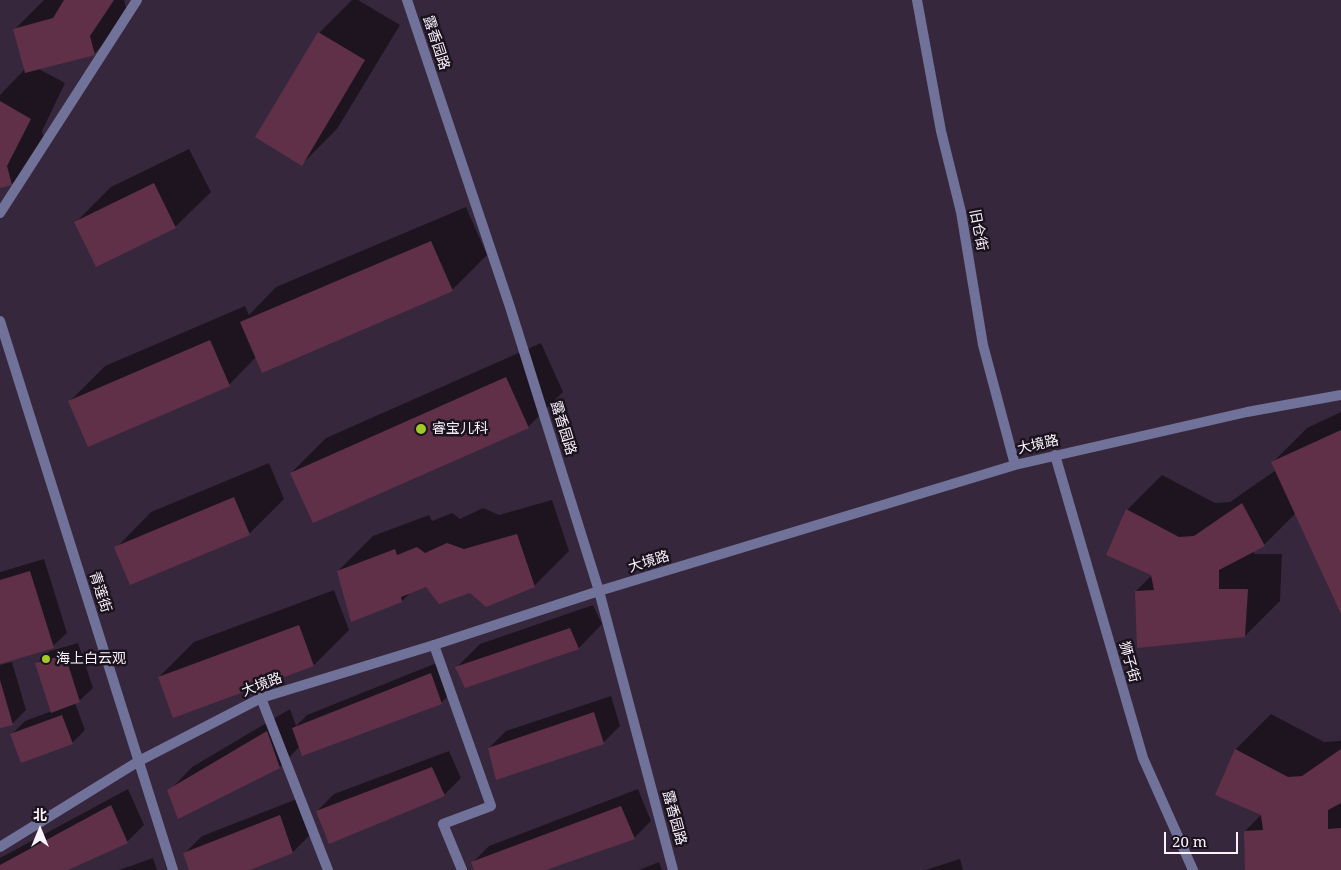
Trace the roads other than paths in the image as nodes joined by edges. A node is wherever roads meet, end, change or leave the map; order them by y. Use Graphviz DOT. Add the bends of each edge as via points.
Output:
graph roads {
  1 [pos="138,0"];
  2 [pos="408,0"];
  3 [pos="917,0"];
  4 [pos="0,213"];
  5 [pos="0,322"];
  6 [pos="1341,395"];
  7 [pos="1055,455"];
  8 [pos="1015,464"];
  9 [pos="600,591"];
  10 [pos="434,645"];
  11 [pos="261,698"];
  12 [pos="138,760"];
  13 [pos="0,847"];
  14 [pos="173,870"];
  15 [pos="328,870"];
  16 [pos="462,870"];
  17 [pos="673,870"];
  18 [pos="1193,870"];
  1 -- 4 [label="street"];
  2 -- 9 [label="street, 露香园路"];
  3 -- 8 [label="street, 旧仓街" via="941,131 964,231 983,344"];
  5 -- 12 [label="street, 青莲街"];
  6 -- 7 [label="street, 大境路" via="1247,412"];
  7 -- 8 [label="street, 大境路"];
  7 -- 18 [label="street, 狮子街" via="1143,758"];
  8 -- 9 [label="street, 大境路"];
  9 -- 10 [label="street, 大境路"];
  9 -- 17 [label="street, 露香园路"];
  10 -- 11 [label="street, 大境路"];
  10 -- 16 [label="street" via="491,806 443,824"];
  11 -- 12 [label="street, 大境路"];
  11 -- 15 [label="street"];
  12 -- 13 [label="street, 大境路"];
  12 -- 14 [label="street, 青莲街"];
}
